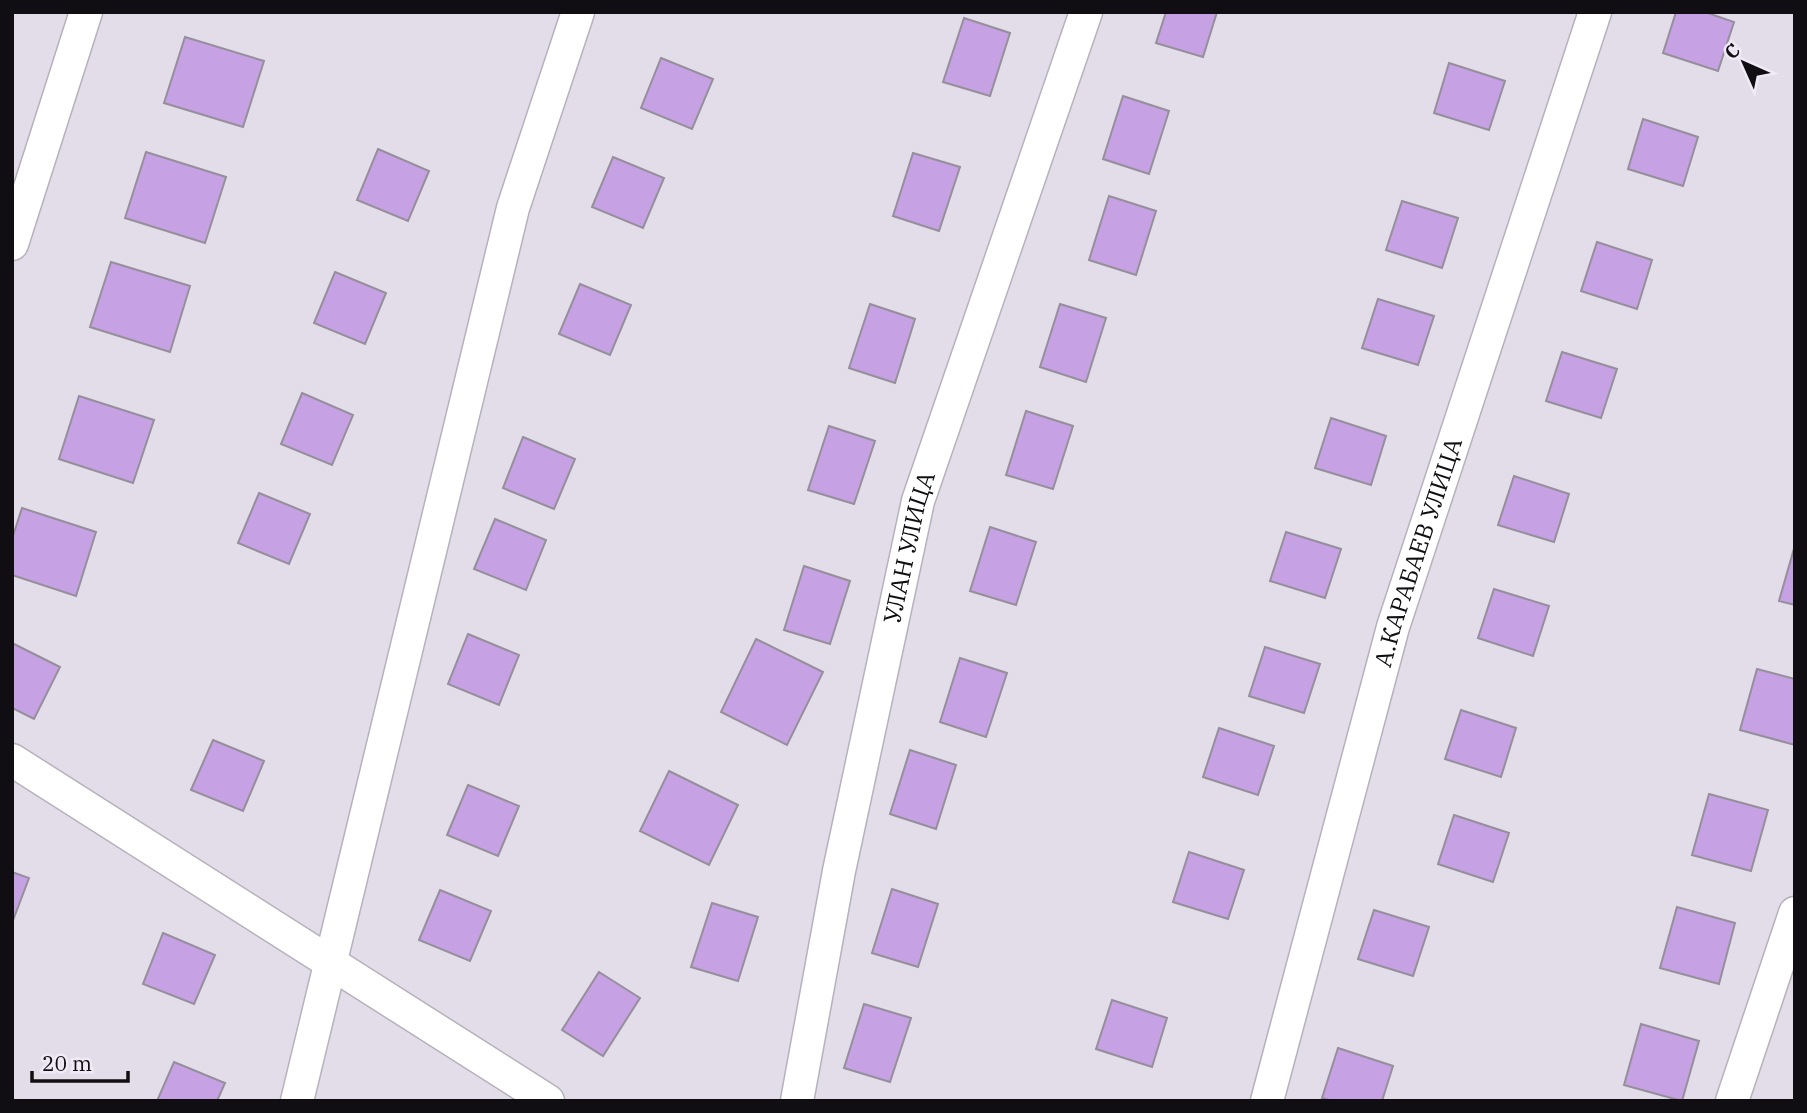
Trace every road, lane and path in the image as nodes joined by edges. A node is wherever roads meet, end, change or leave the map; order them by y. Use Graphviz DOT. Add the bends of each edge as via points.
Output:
graph roads {
  1 [pos="86,12"];
  2 [pos="578,12"];
  3 [pos="1086,12"];
  4 [pos="1595,12"];
  5 [pos="12,244"];
  6 [pos="12,760"];
  7 [pos="1795,913"];
  8 [pos="331,962"];
  9 [pos="298,1101"];
  10 [pos="548,1101"];
  11 [pos="797,1101"];
  12 [pos="1267,1101"];
  13 [pos="1732,1101"];
  1 -- 5 [label="street"];
  2 -- 8 [label="street" via="513,208"];
  3 -- 11 [label="street, УЛАН УЛИЦА" via="918,501 839,871"];
  4 -- 12 [label="street, А.КАРАБАЕВ УЛИЦА" via="1393,627"];
  6 -- 8 [label="street"];
  7 -- 13 [label="street"];
  8 -- 9 [label="street"];
  8 -- 10 [label="street"];
}
